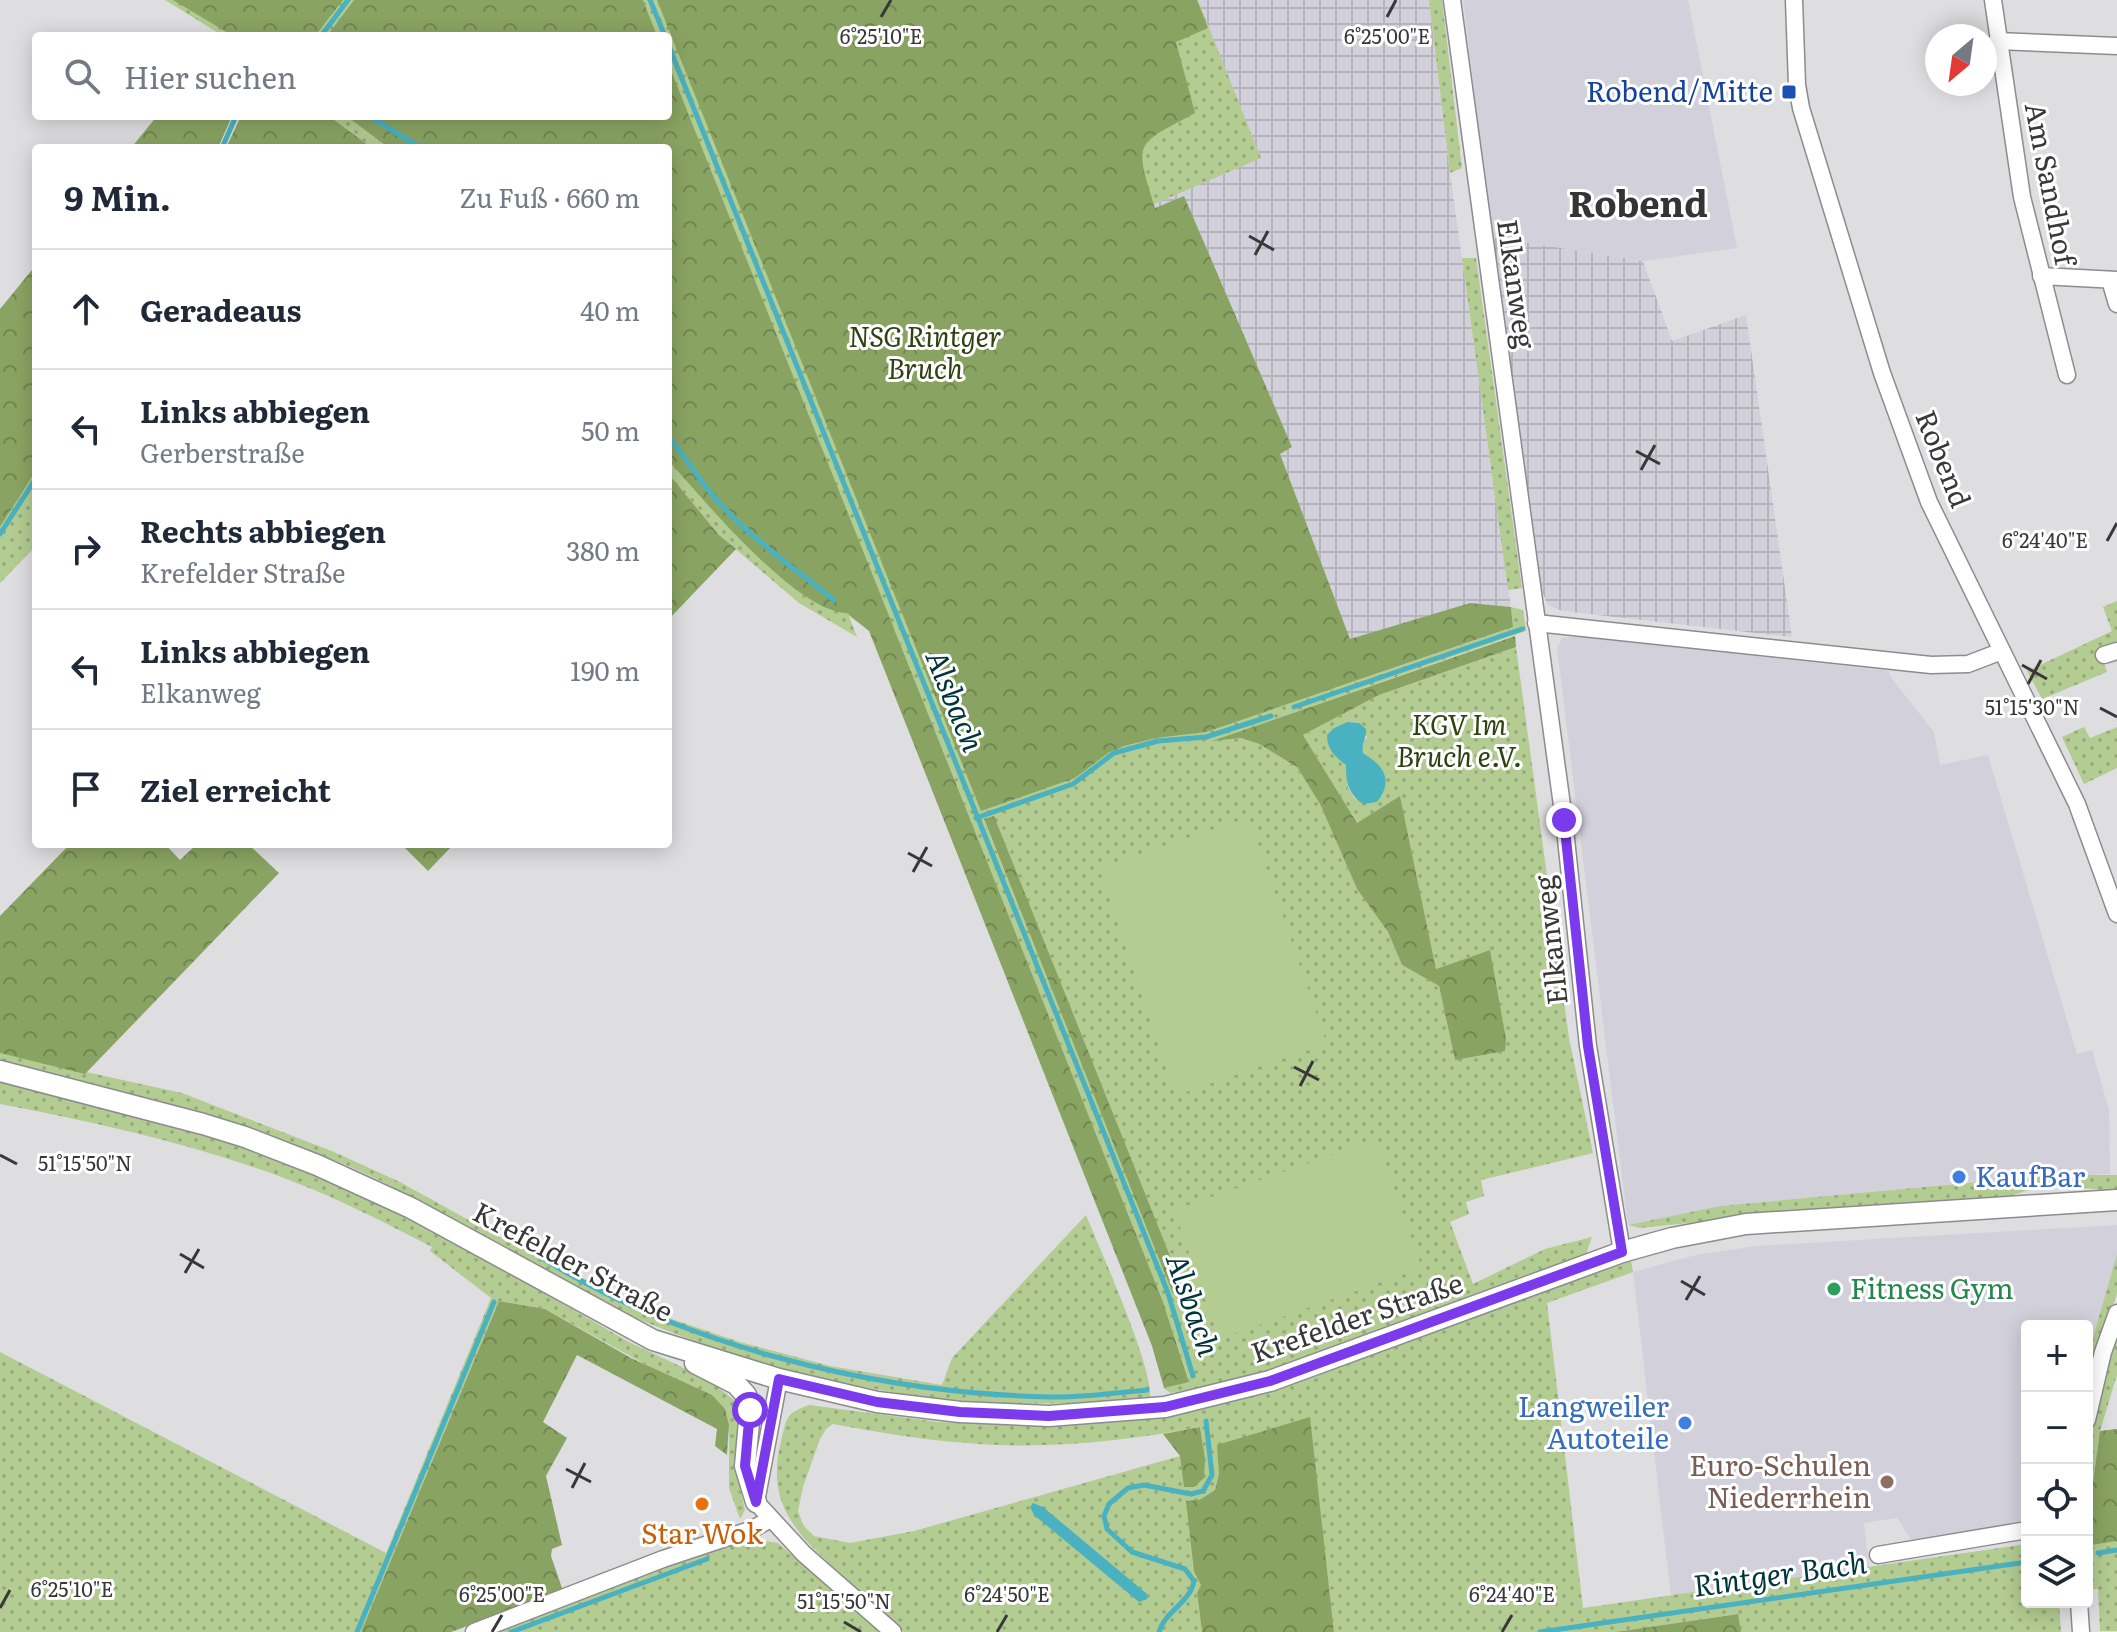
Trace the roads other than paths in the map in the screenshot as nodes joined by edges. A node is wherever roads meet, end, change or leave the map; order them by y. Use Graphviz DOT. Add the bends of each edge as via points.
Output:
graph roads {
  1 [pos="1452,0"];
  2 [pos="1794,0"];
  3 [pos="1993,0"];
  4 [pos="1995,24"];
  5 [pos="1997,41"];
  6 [pos="2117,46"];
  7 [pos="2041,276"];
  8 [pos="2114,280"];
  9 [pos="2117,304"];
  10 [pos="2067,375"];
  11 [pos="1536,623"];
  12 [pos="2002,651"];
  13 [pos="2117,914"];
  14 [pos="0,1071"];
  15 [pos="2117,1200"];
  16 [pos="1622,1252"];
  17 [pos="2117,1313"];
  18 [pos="653,1340"];
  19 [pos="779,1379"];
  20 [pos="2093,1394"];
  21 [pos="756,1502"];
  22 [pos="770,1519"];
  23 [pos="2021,1531"];
  24 [pos="1878,1555"];
  25 [pos="2079,1608"];
  26 [pos="474,1632"];
  27 [pos="893,1632"];
  28 [pos="2081,1632"];
  1 -- 11 [label="street, Elkanweg"];
  2 -- 12 [label="street, Robend" via="1801,108 1882,373 1929,502"];
  3 -- 4 [label="street, Am Sandhof"];
  5 -- 6 [label="street"];
  5 -- 7 [label="street, Am Sandhof" via="2022,197"];
  7 -- 8 [label="street"];
  7 -- 10 [label="street, Am Sandhof"];
  8 -- 9 [label="street, Am Sandhof"];
  11 -- 12 [label="street" via="1931,665 1968,664"];
  11 -- 16 [label="street, Elkanweg" via="1588,1046"];
  12 -- 13 [label="street, Robend" via="2077,804"];
  14 -- 18 [label="main road, Krefelder Straße" via="203,1124 317,1165 411,1208"];
  15 -- 16 [label="main road, Krefelder Straße" via="1746,1224"];
  16 -- 19 [label="main road, Krefelder Straße" via="1270,1381 1165,1407 1049,1416 960,1412 877,1402"];
  17 -- 20 [label="street"];
  18 -- 19 [label="main road, Krefelder Straße"];
  18 -- 21 [label="main road" via="736,1384 746,1395 750,1410 745,1466"];
  19 -- 21 [label="street"];
  21 -- 22 [label="street"];
  22 -- 26 [label="street"];
  22 -- 27 [label="street"];
  23 -- 24 [label="street"];
  25 -- 28 [label="street"];
}
